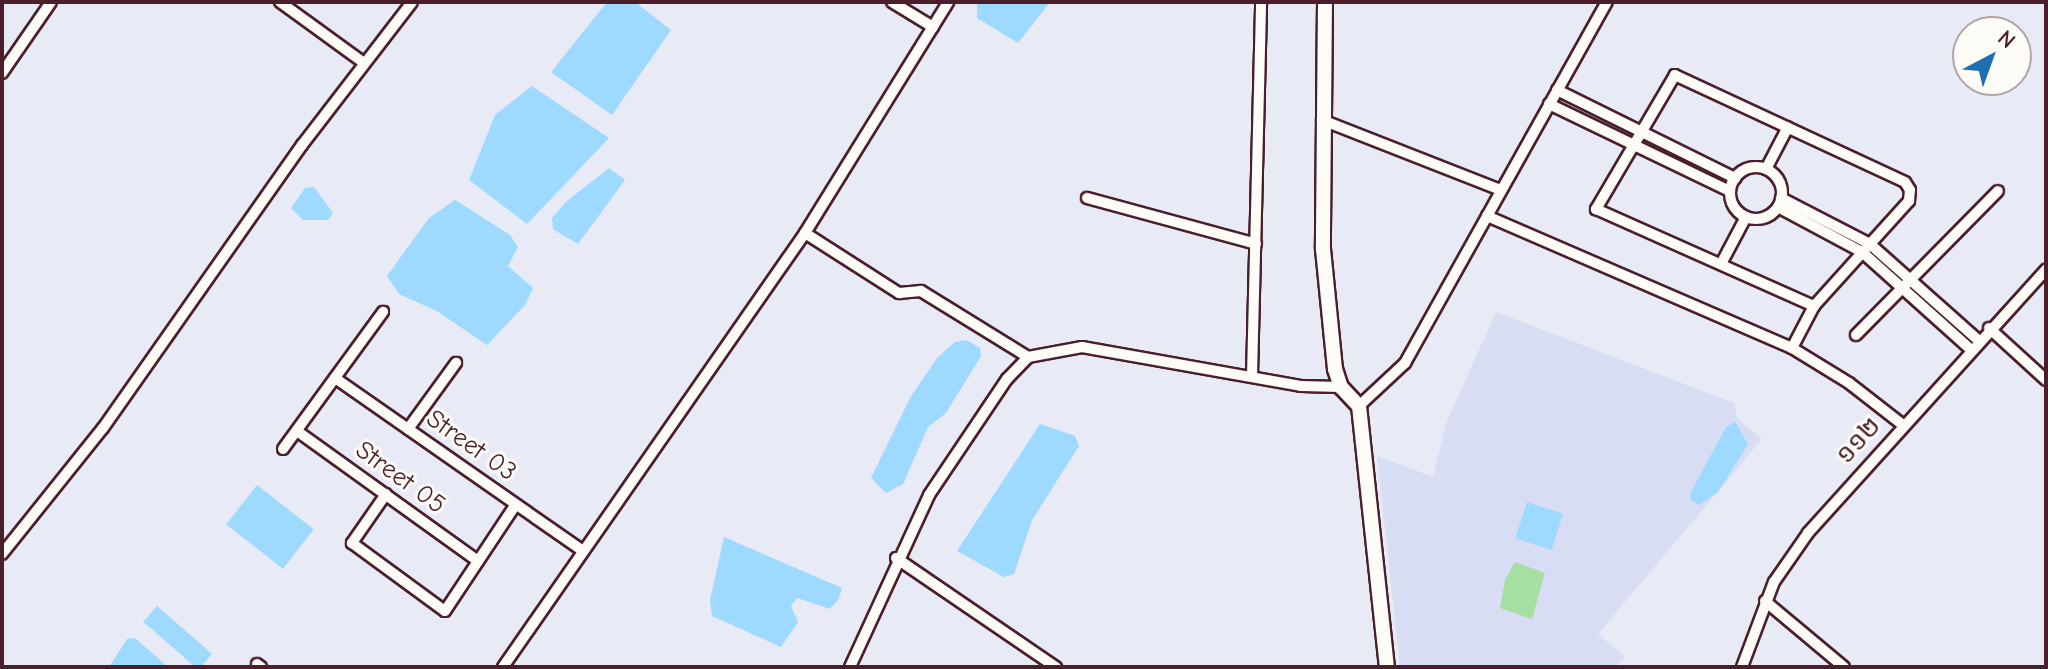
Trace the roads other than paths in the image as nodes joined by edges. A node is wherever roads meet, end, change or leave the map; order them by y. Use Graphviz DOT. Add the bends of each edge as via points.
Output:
graph roads {
  1 [pos="51,2"];
  2 [pos="280,2"];
  3 [pos="412,2"];
  4 [pos="892,2"];
  5 [pos="1261,2"];
  6 [pos="1325,2"];
  7 [pos="1607,2"];
  8 [pos="946,3"];
  9 [pos="933,27"];
  10 [pos="364,63"];
  11 [pos="2,73"];
  12 [pos="1557,90"];
  13 [pos="1549,104"];
  14 [pos="1322,120"];
  15 [pos="1788,127"];
  16 [pos="1640,131"];
  17 [pos="1632,144"];
  18 [pos="1766,169"];
  19 [pos="1735,178"];
  20 [pos="1501,190"];
  21 [pos="1730,191"];
  22 [pos="1998,191"];
  23 [pos="1087,198"];
  24 [pos="1780,203"];
  25 [pos="1487,216"];
  26 [pos="1746,217"];
  27 [pos="805,233"];
  28 [pos="1256,244"];
  29 [pos="1866,248"];
  30 [pos="1721,264"];
  31 [pos="2043,278"];
  32 [pos="1907,284"];
  33 [pos="1814,306"];
  34 [pos="383,312"];
  35 [pos="1989,328"];
  36 [pos="1856,335"];
  37 [pos="1978,340"];
  38 [pos="1792,348"];
  39 [pos="1970,349"];
  40 [pos="1028,357"];
  41 [pos="456,363"];
  42 [pos="1252,376"];
  43 [pos="335,378"];
  44 [pos="2046,380"];
  45 [pos="1341,387"];
  46 [pos="1359,406"];
  47 [pos="1903,425"];
  48 [pos="408,429"];
  49 [pos="297,431"];
  50 [pos="283,449"];
  51 [pos="386,494"];
  52 [pos="516,504"];
  53 [pos="582,550"];
  54 [pos="2,554"];
  55 [pos="896,558"];
  56 [pos="478,561"];
  57 [pos="1765,601"];
  58 [pos="1744,666"];
  59 [pos="503,667"];
  60 [pos="850,667"];
  61 [pos="1056,667"];
  62 [pos="1387,667"];
  63 [pos="1844,667"];
  1 -- 11 [label="street"];
  2 -- 10 [label="street"];
  3 -- 10 [label="street"];
  4 -- 9 [label="street"];
  5 -- 28 [label="street"];
  6 -- 14 [label="street"];
  7 -- 12 [label="street"];
  8 -- 9 [label="street"];
  9 -- 27 [label="street"];
  10 -- 54 [label="street" via="103,428"];
  12 -- 13 [label="street"];
  12 -- 16 [label="street"];
  13 -- 17 [label="street"];
  13 -- 20 [label="street"];
  14 -- 20 [label="street"];
  14 -- 45 [label="street" via="1323,249"];
  15 -- 16 [label="street" via="1675,75"];
  15 -- 18 [label="street"];
  15 -- 29 [label="street" via="1905,182 1909,201"];
  16 -- 17 [label="street"];
  16 -- 19 [label="street"];
  17 -- 21 [label="street"];
  17 -- 30 [label="street" via="1596,209"];
  18 -- 19 [label="street" via="1749,168"];
  18 -- 24 [label="street" via="1779,181"];
  19 -- 21 [label="street"];
  20 -- 25 [label="street"];
  21 -- 26 [label="street" via="1735,208"];
  22 -- 32 [label="street"];
  23 -- 28 [label="street"];
  24 -- 26 [label="street" via="1760,219"];
  24 -- 29 [label="street"];
  25 -- 38 [label="street"];
  25 -- 46 [label="street" via="1405,363"];
  26 -- 30 [label="street"];
  27 -- 40 [label="street" via="899,293 921,291"];
  27 -- 53 [label="street"];
  28 -- 42 [label="street"];
  29 -- 32 [label="street"];
  29 -- 33 [label="street" via="1823,302"];
  30 -- 33 [label="street"];
  31 -- 35 [label="street, ១១២"];
  32 -- 36 [label="street"];
  32 -- 37 [label="street"];
  32 -- 39 [label="street"];
  33 -- 38 [label="street"];
  34 -- 43 [label="street"];
  35 -- 37 [label="street, ១១២"];
  35 -- 44 [label="street"];
  37 -- 39 [label="street, ១១២"];
  38 -- 47 [label="street"];
  39 -- 47 [label="street, ១១២"];
  40 -- 42 [label="street" via="1082,347"];
  40 -- 55 [label="street" via="951,457"];
  41 -- 48 [label="street"];
  42 -- 45 [label="street"];
  43 -- 48 [label="street, Street 03"];
  43 -- 49 [label="street"];
  45 -- 46 [label="street"];
  46 -- 62 [label="street"];
  47 -- 57 [label="street, ១១២" via="1808,533"];
  48 -- 52 [label="street, Street 03"];
  49 -- 50 [label="street"];
  49 -- 51 [label="street, Street 05"];
  51 -- 56 [label="street, Street 05"];
  51 -- 56 [label="street" via="352,543 445,611"];
  52 -- 53 [label="street, Street 03"];
  52 -- 56 [label="street"];
  53 -- 59 [label="street"];
  55 -- 60 [label="street"];
  55 -- 61 [label="street"];
  57 -- 58 [label="street, ១១២"];
  57 -- 63 [label="street"];
}
